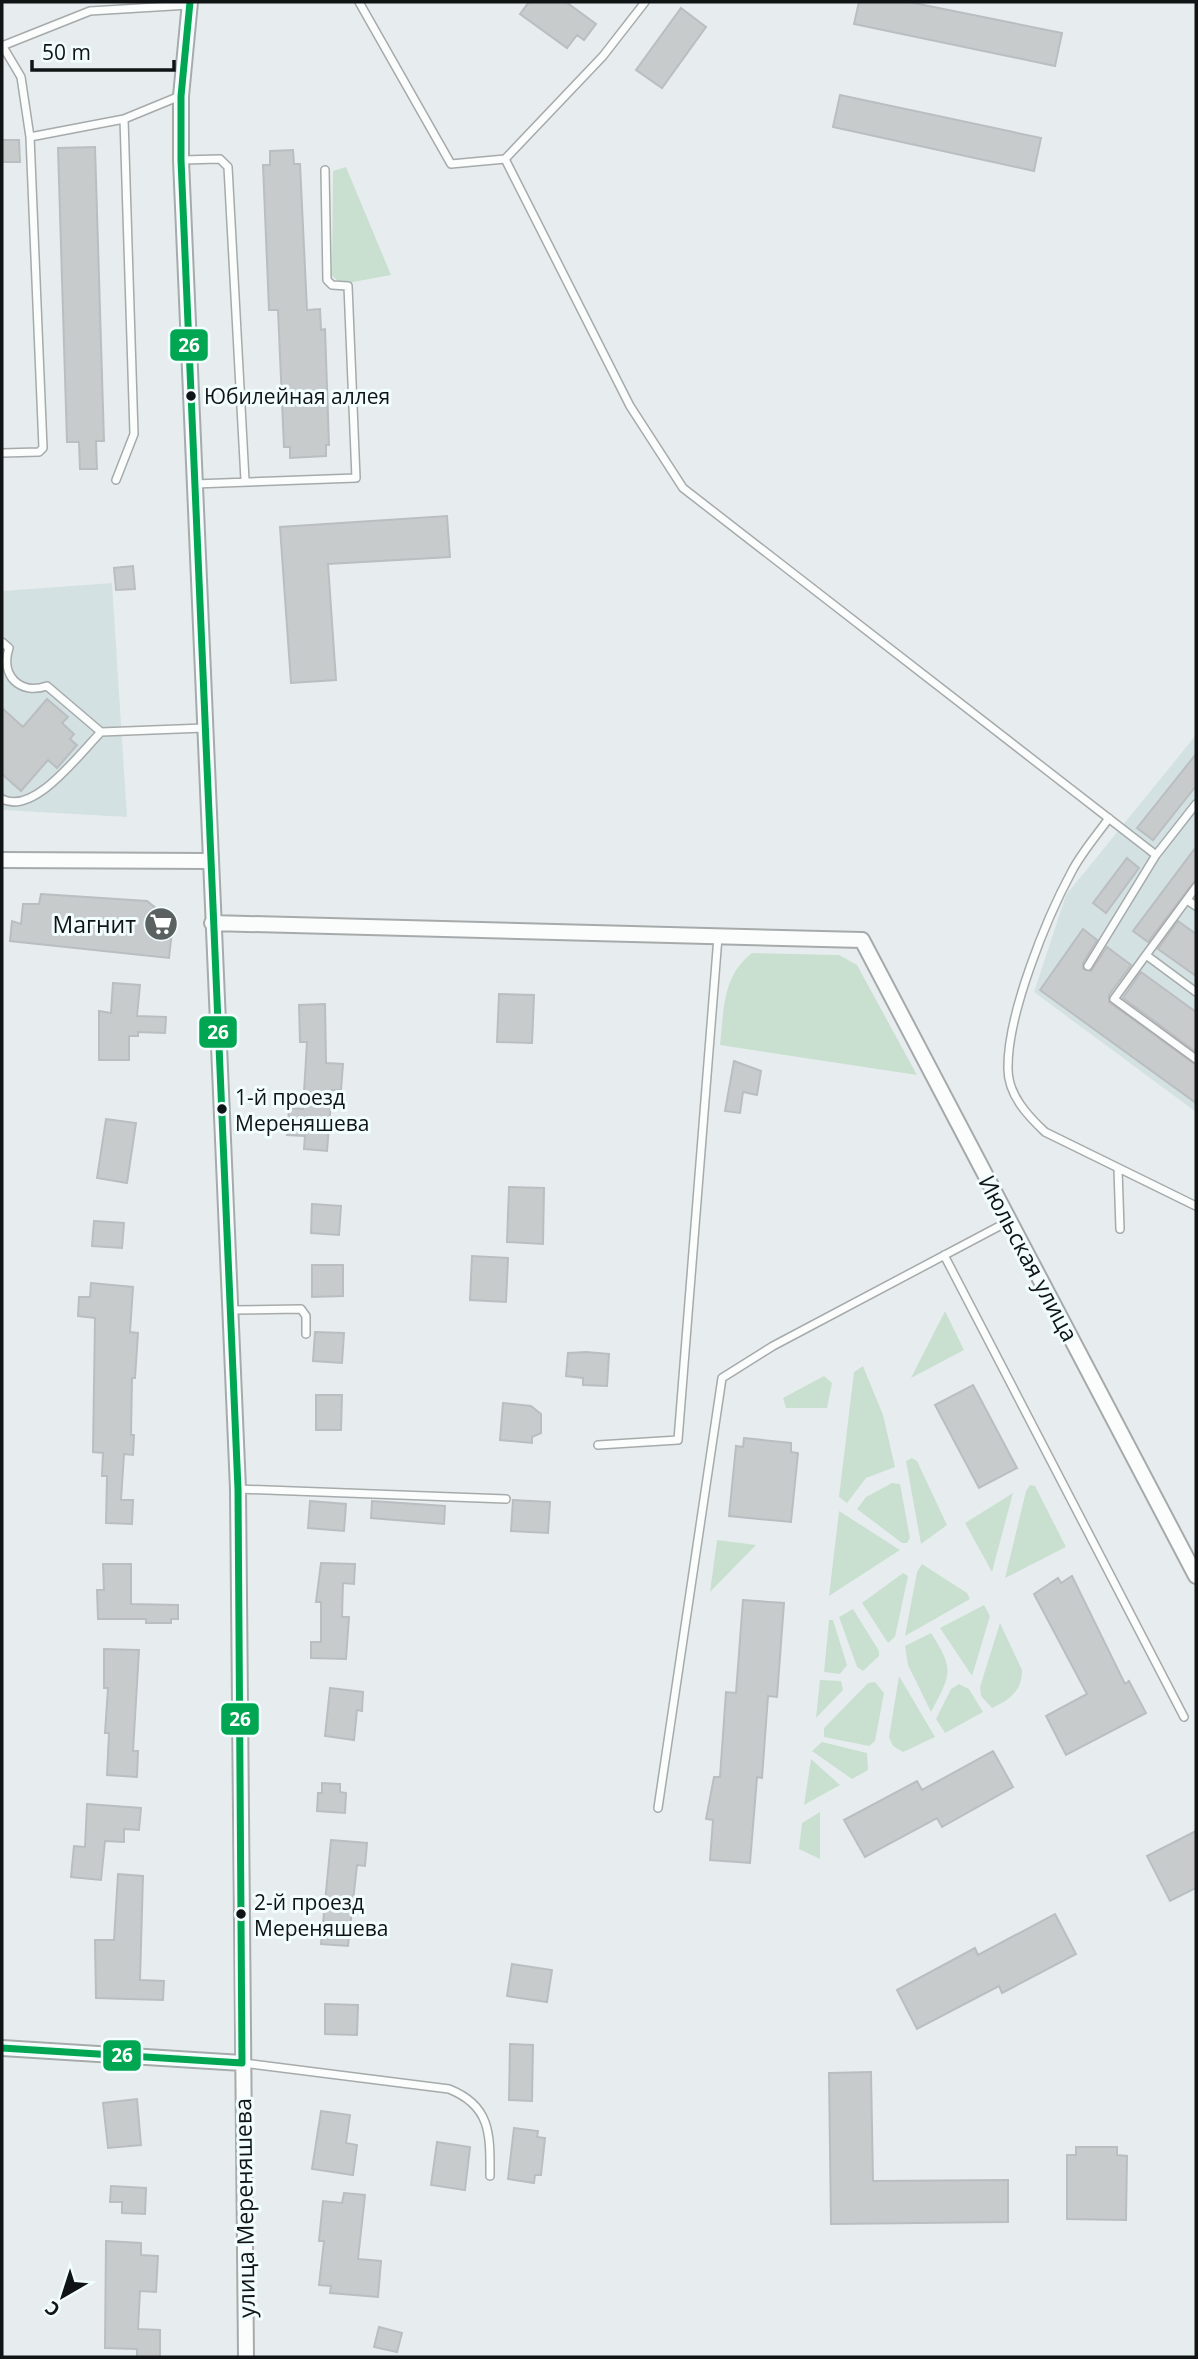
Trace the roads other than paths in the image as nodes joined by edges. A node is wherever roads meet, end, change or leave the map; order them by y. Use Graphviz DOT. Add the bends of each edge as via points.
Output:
graph roads {
  1 [pos="359,2"];
  2 [pos="645,2"];
  3 [pos="189,3"];
  4 [pos="2,45"];
  5 [pos="181,96"];
  6 [pos="124,119"];
  7 [pos="30,137"];
  8 [pos="505,159"];
  9 [pos="181,160"];
  10 [pos="325,170"];
  11 [pos="2,453"];
  12 [pos="116,480"];
  13 [pos="245,480"];
  14 [pos="194,484"];
  15 [pos="2,642"];
  16 [pos="204,728"];
  17 [pos="101,732"];
  18 [pos="2,799"];
  19 [pos="1196,804"];
  20 [pos="1108,818"];
  21 [pos="1156,855"];
  22 [pos="2,860"];
  23 [pos="209,861"];
  24 [pos="1196,887"];
  25 [pos="1187,900"];
  26 [pos="1196,906"];
  27 [pos="212,923"];
  28 [pos="718,937"];
  29 [pos="1146,955"];
  30 [pos="1088,966"];
  31 [pos="1196,992"];
  32 [pos="1196,1059"];
  33 [pos="1118,1168"];
  34 [pos="1196,1206"];
  35 [pos="1009,1221"];
  36 [pos="1120,1229"];
  37 [pos="944,1255"];
  38 [pos="230,1310"];
  39 [pos="306,1334"];
  40 [pos="598,1445"];
  41 [pos="237,1489"];
  42 [pos="506,1499"];
  43 [pos="1196,1576"];
  44 [pos="1184,1717"];
  45 [pos="657,1808"];
  46 [pos="2,2048"];
  47 [pos="242,2063"];
  48 [pos="490,2176"];
  49 [pos="246,2357"];
  1 -- 8 [label="lane" via="450,164"];
  2 -- 8 [label="lane" via="603,56"];
  3 -- 4 [label="lane" via="90,11"];
  3 -- 5 [label="street, улица Мереняшева"];
  4 -- 7 [label="lane" via="21,77"];
  5 -- 6 [label="lane"];
  5 -- 9 [label="street, улица Мереняшева"];
  6 -- 7 [label="lane"];
  6 -- 12 [label="lane" via="134,434"];
  7 -- 11 [label="lane" via="43,448"];
  8 -- 20 [label="lane" via="630,406 683,488"];
  9 -- 13 [label="lane" via="220,159 228,167"];
  9 -- 14 [label="street, улица Мереняшева"];
  10 -- 13 [label="lane" via="327,279 332,285 348,286 356,478"];
  13 -- 14 [label="lane"];
  14 -- 16 [label="street, улица Мереняшева"];
  15 -- 17 [label="lane" via="9,648 5,668 12,681 24,689 47,686"];
  16 -- 17 [label="lane"];
  16 -- 23 [label="street, улица Мереняшева"];
  17 -- 18 [label="lane" via="38,797 8,803"];
  19 -- 21 [label="lane"];
  20 -- 21 [label="lane"];
  20 -- 33 [label="lane" via="1073,870 1050,920 1024,990 1008,1070 1014,1095 1045,1132"];
  21 -- 30 [label="lane"];
  22 -- 23 [label="street"];
  23 -- 27 [label="street, улица Мереняшева"];
  24 -- 25 [label="lane"];
  25 -- 26 [label="lane"];
  25 -- 29 [label="lane"];
  27 -- 28 [label="street"];
  27 -- 38 [label="street, улица Мереняшева"];
  28 -- 35 [label="street, Июльская улица" via="862,940"];
  28 -- 40 [label="lane" via="678,1440"];
  29 -- 31 [label="lane"];
  29 -- 32 [label="lane" via="1114,999"];
  33 -- 34 [label="lane"];
  33 -- 36 [label="lane"];
  35 -- 37 [label="lane"];
  35 -- 43 [label="street, Июльская улица"];
  37 -- 44 [label="lane"];
  37 -- 45 [label="lane" via="773,1346 721,1380"];
  38 -- 39 [label="lane" via="301,1309 306,1316"];
  38 -- 41 [label="street, улица Мереняшева"];
  41 -- 42 [label="lane"];
  41 -- 47 [label="street, улица Мереняшева"];
  46 -- 47 [label="street"];
  47 -- 48 [label="lane" via="449,2089 464,2095 481,2113 490,2134"];
  47 -- 49 [label="street, улица Мереняшева"];
}
